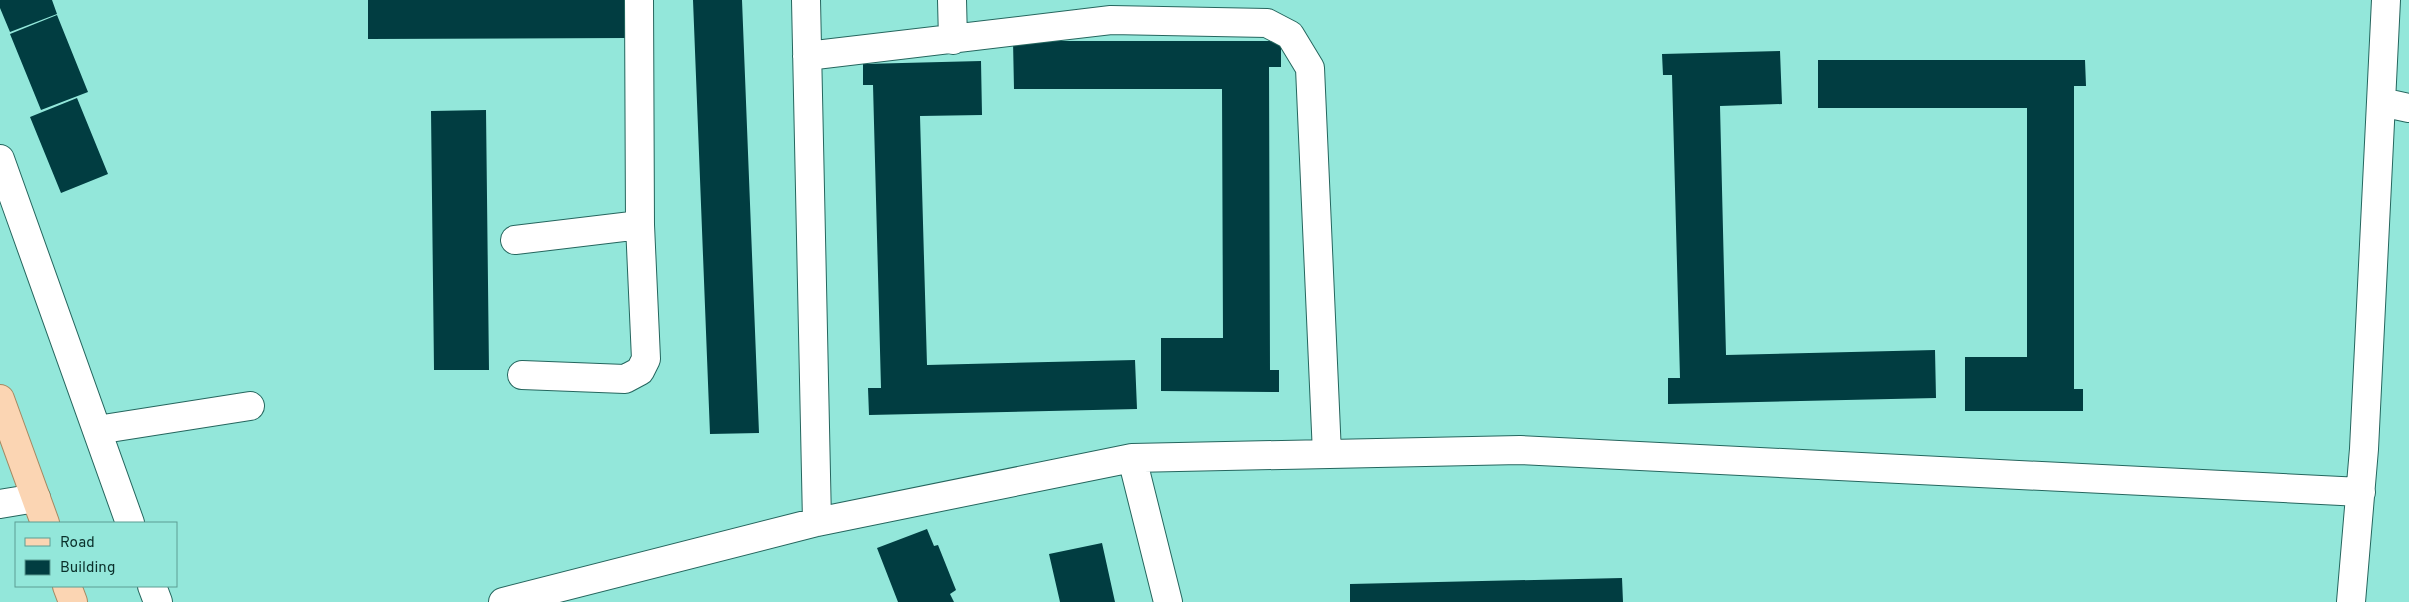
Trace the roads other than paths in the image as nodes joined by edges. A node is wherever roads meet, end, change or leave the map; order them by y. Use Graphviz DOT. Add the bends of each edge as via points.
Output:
graph roads {
  1 [pos="639,0"];
  2 [pos="806,0"];
  3 [pos="952,0"];
  4 [pos="2386,0"];
  5 [pos="952,40"];
  6 [pos="807,56"];
  7 [pos="2381,102"];
  8 [pos="2409,108"];
  9 [pos="0,159"];
  10 [pos="640,224"];
  11 [pos="515,240"];
  12 [pos="522,375"];
  13 [pos="0,399"];
  14 [pos="250,406"];
  15 [pos="97,430"];
  16 [pos="1327,454"];
  17 [pos="1132,458"];
  18 [pos="2360,492"];
  19 [pos="0,504"];
  20 [pos="40,511"];
  21 [pos="130,522"];
  22 [pos="817,522"];
  23 [pos="67,587"];
  24 [pos="152,587"];
  25 [pos="73,602"];
  26 [pos="158,602"];
  27 [pos="502,602"];
  28 [pos="1168,602"];
  29 [pos="2351,602"];
  1 -- 10 [label="street"];
  2 -- 6 [label="street"];
  3 -- 5 [label="street"];
  4 -- 7 [label="street"];
  5 -- 6 [label="street"];
  5 -- 16 [label="street" via="1111,20 1267,23 1290,35 1310,68"];
  6 -- 22 [label="street"];
  7 -- 8 [label="street"];
  7 -- 18 [label="street"];
  9 -- 15 [label="street"];
  10 -- 11 [label="street"];
  10 -- 12 [label="street" via="646,359 640,371 625,379"];
  13 -- 20 [label="main road"];
  14 -- 15 [label="street"];
  15 -- 21 [label="street"];
  16 -- 17 [label="street"];
  16 -- 18 [label="street" via="1520,450"];
  17 -- 22 [label="street"];
  17 -- 28 [label="street"];
  18 -- 29 [label="street"];
  19 -- 20 [label="street"];
  22 -- 27 [label="street"];
  23 -- 25 [label="main road"];
  24 -- 26 [label="street"];
}
